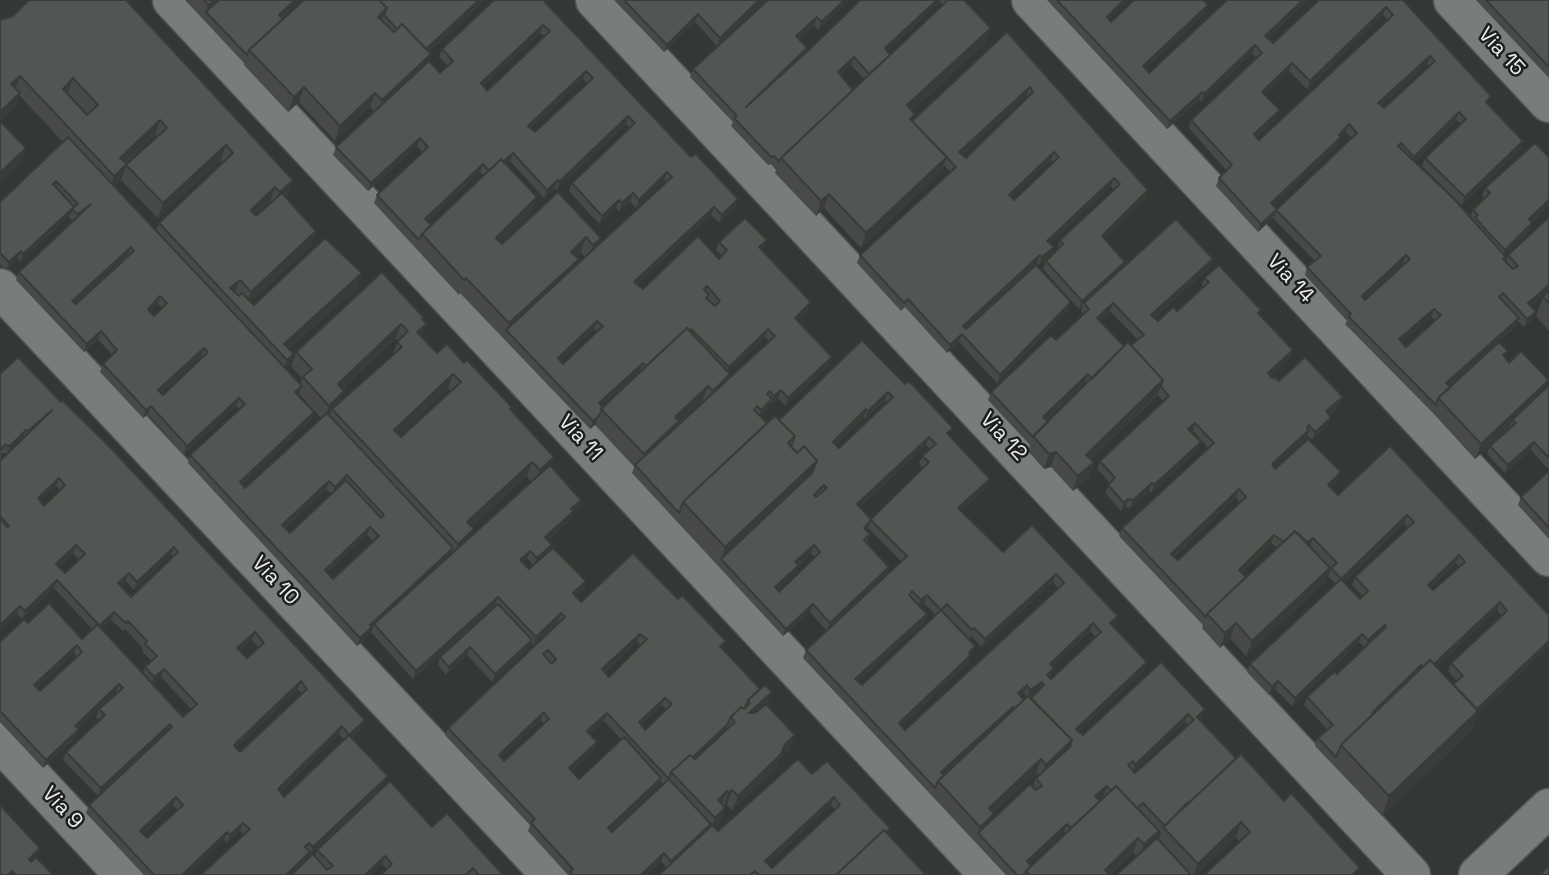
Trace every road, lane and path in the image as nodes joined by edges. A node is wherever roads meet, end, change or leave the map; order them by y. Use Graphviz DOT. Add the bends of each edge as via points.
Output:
graph roads {
  1 [pos="172,0"];
  2 [pos="595,0"];
  3 [pos="1031,0"];
  4 [pos="1453,0"];
  5 [pos="1549,103"];
  6 [pos="0,288"];
  7 [pos="1549,557"];
  8 [pos="0,742"];
  9 [pos="1549,808"];
  10 [pos="124,875"];
  11 [pos="551,875"];
  12 [pos="989,875"];
  13 [pos="1411,875"];
  14 [pos="1478,875"];
  1 -- 12 [label="street, Via 11"];
  2 -- 13 [label="street, Via 12"];
  3 -- 7 [label="street, Via 14"];
  4 -- 5 [label="street, Via 15"];
  6 -- 11 [label="street, Via 10"];
  8 -- 10 [label="street, Via 9"];
  9 -- 14 [label="street"];
}
